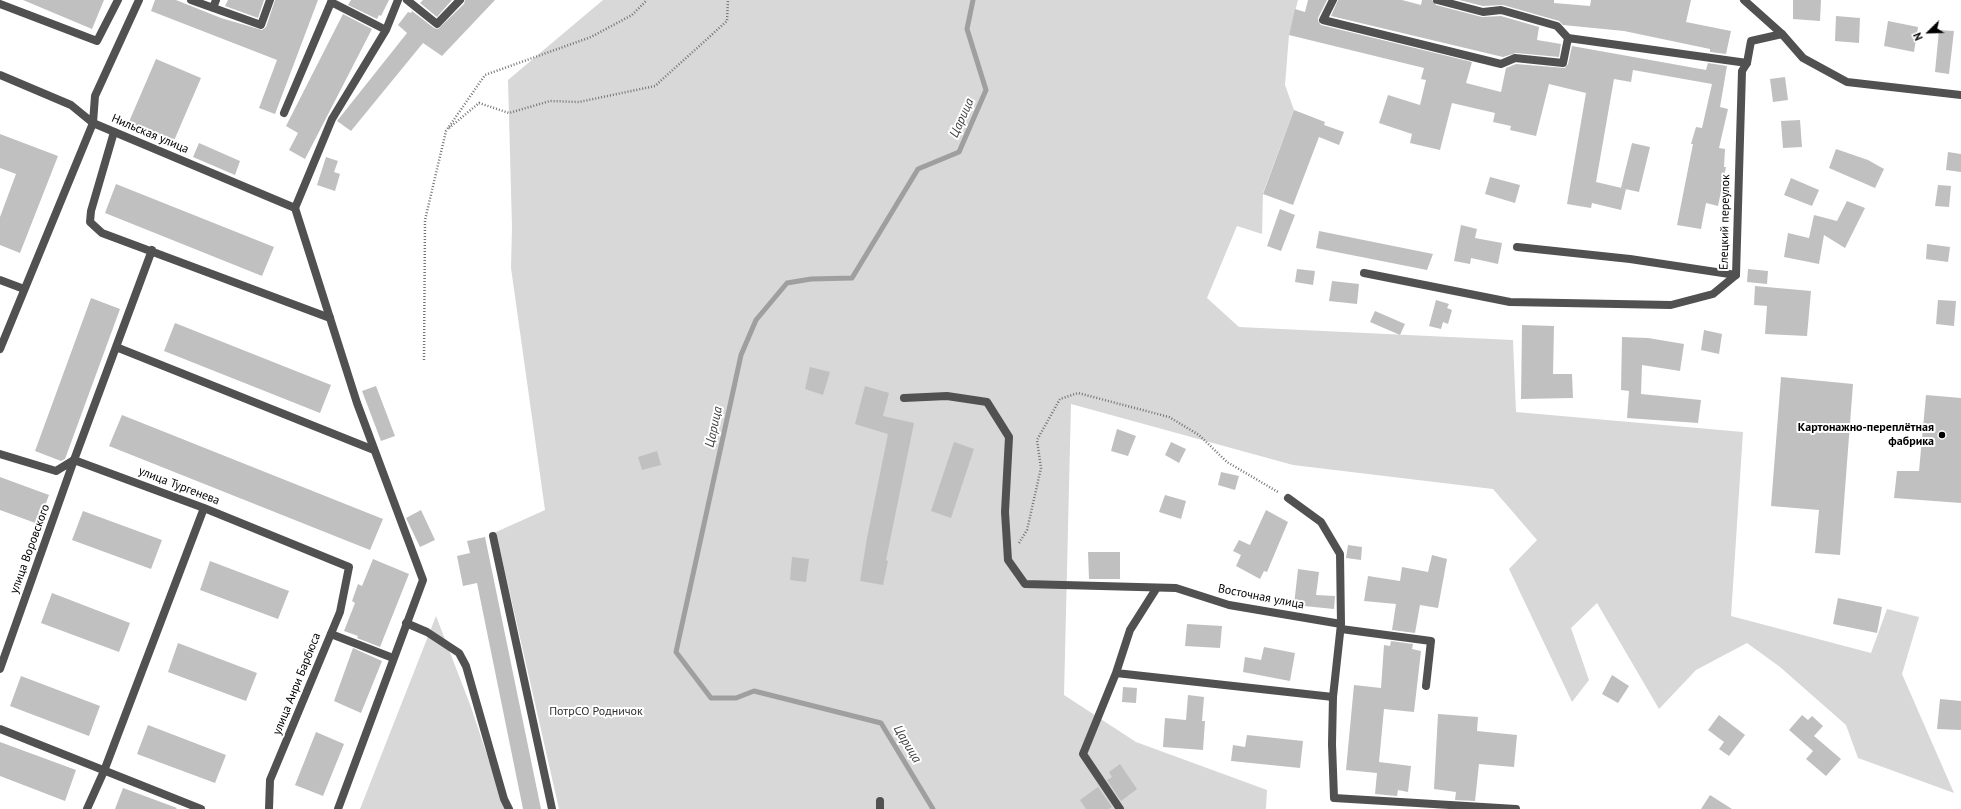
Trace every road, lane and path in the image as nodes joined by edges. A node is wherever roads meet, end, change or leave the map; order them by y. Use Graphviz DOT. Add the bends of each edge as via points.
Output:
graph roads {
  1 [pos="118,0"];
  2 [pos="139,0"];
  3 [pos="191,0"];
  4 [pos="270,0"];
  5 [pos="398,0"];
  6 [pos="409,0"];
  7 [pos="460,0"];
  8 [pos="647,0"];
  9 [pos="728,0"];
  10 [pos="1333,0"];
  11 [pos="1437,0"];
  12 [pos="1744,0"];
  13 [pos="331,1"];
  14 [pos="0,4"];
  15 [pos="214,4"];
  16 [pos="386,30"];
  17 [pos="1782,34"];
  18 [pos="1568,38"];
  19 [pos="1747,62"];
  20 [pos="0,75"];
  21 [pos="1961,95"];
  22 [pos="284,114"];
  23 [pos="93,123"];
  24 [pos="446,131"];
  25 [pos="114,132"];
  26 [pos="295,208"];
  27 [pos="1517,247"];
  28 [pos="152,250"];
  29 [pos="1364,273"];
  30 [pos="1736,275"];
  31 [pos="0,280"];
  32 [pos="24,289"];
  33 [pos="330,318"];
  34 [pos="116,347"];
  35 [pos="0,348"];
  36 [pos="424,360"];
  37 [pos="904,398"];
  38 [pos="374,450"];
  39 [pos="0,454"];
  40 [pos="74,460"];
  41 [pos="1288,498"];
  42 [pos="204,508"];
  43 [pos="493,536"];
  44 [pos="1008,560"];
  45 [pos="349,567"];
  46 [pos="1156,589"];
  47 [pos="406,622"];
  48 [pos="1341,627"];
  49 [pos="331,634"];
  50 [pos="393,658"];
  51 [pos="0,669"];
  52 [pos="1116,673"];
  53 [pos="1426,686"];
  54 [pos="1333,697"];
  55 [pos="0,729"];
  56 [pos="104,771"];
  57 [pos="88,809"];
  58 [pos="201,809"];
  59 [pos="269,809"];
  60 [pos="338,809"];
  61 [pos="509,809"];
  62 [pos="552,809"];
  63 [pos="1120,809"];
  64 [pos="1516,809"];
  1 -- 14 [label="street" via="97,41"];
  2 -- 23 [label="street" via="96,96"];
  3 -- 15 [label="street"];
  4 -- 15 [label="street" via="261,25"];
  5 -- 16 [label="street"];
  6 -- 7 [label="street" via="437,24"];
  8 -- 24 [label="path" via="632,15 591,37 485,75"];
  9 -- 24 [label="path" via="726,21 655,86 579,102 550,101 509,113 478,103"];
  10 -- 18 [label="street" via="1323,20 1501,64 1515,58 1563,63"];
  11 -- 18 [label="street" via="1483,12 1501,10 1557,26"];
  12 -- 17 [label="street"];
  13 -- 16 [label="street"];
  13 -- 22 [label="street"];
  16 -- 26 [label="street" via="332,118"];
  17 -- 19 [label="street, Елецкий переулок" via="1750,41"];
  17 -- 21 [label="street" via="1802,58 1847,82"];
  18 -- 19 [label="street"];
  19 -- 30 [label="street, Елецкий переулок" via="1742,71"];
  20 -- 23 [label="street, Нильская улица" via="70,104"];
  23 -- 25 [label="street, Нильская улица"];
  23 -- 32 [label="street"];
  24 -- 36 [label="path" via="425,220"];
  25 -- 26 [label="street, Нильская улица"];
  25 -- 28 [label="street" via="90,211 90,222 102,233"];
  26 -- 33 [label="street"];
  27 -- 30 [label="street" via="1630,259"];
  28 -- 33 [label="street"];
  28 -- 34 [label="street, улица Воровского"];
  29 -- 30 [label="street, Елецкий переулок" via="1510,302 1671,305 1713,294"];
  31 -- 32 [label="street"];
  32 -- 35 [label="street"];
  33 -- 38 [label="street"];
  34 -- 38 [label="street"];
  34 -- 40 [label="street, улица Воровского"];
  37 -- 44 [label="street" via="948,396 987,402 1009,437 1005,512"];
  38 -- 47 [label="street" via="423,580"];
  39 -- 40 [label="street" via="56,471"];
  40 -- 42 [label="street, улица Тургенева"];
  40 -- 51 [label="street, улица Воровского"];
  41 -- 44 [label="path" via="1227,462 1199,435 1170,417 1078,392 1060,399 1037,440 1040,468 1027,530"];
  41 -- 48 [label="street" via="1321,522 1340,554"];
  42 -- 45 [label="street, улица Тургенева"];
  42 -- 56 [label="street"];
  43 -- 62 [label="street"];
  44 -- 46 [label="street, Восточная улица" via="1025,584"];
  45 -- 49 [label="street, улица Анри Барбюса" via="340,612"];
  46 -- 48 [label="street, Восточная улица" via="1176,588 1229,605"];
  46 -- 52 [label="street" via="1130,630"];
  47 -- 50 [label="street"];
  47 -- 61 [label="street" via="459,653 466,666"];
  48 -- 53 [label="street, Восточная улица" via="1431,641"];
  48 -- 54 [label="street"];
  49 -- 50 [label="street"];
  49 -- 59 [label="street, улица Анри Барбюса" via="270,780"];
  50 -- 60 [label="street"];
  52 -- 54 [label="street"];
  52 -- 63 [label="street" via="1083,754"];
  54 -- 64 [label="street" via="1334,798"];
  55 -- 56 [label="street"];
  56 -- 57 [label="street"];
  56 -- 58 [label="street"];
}
